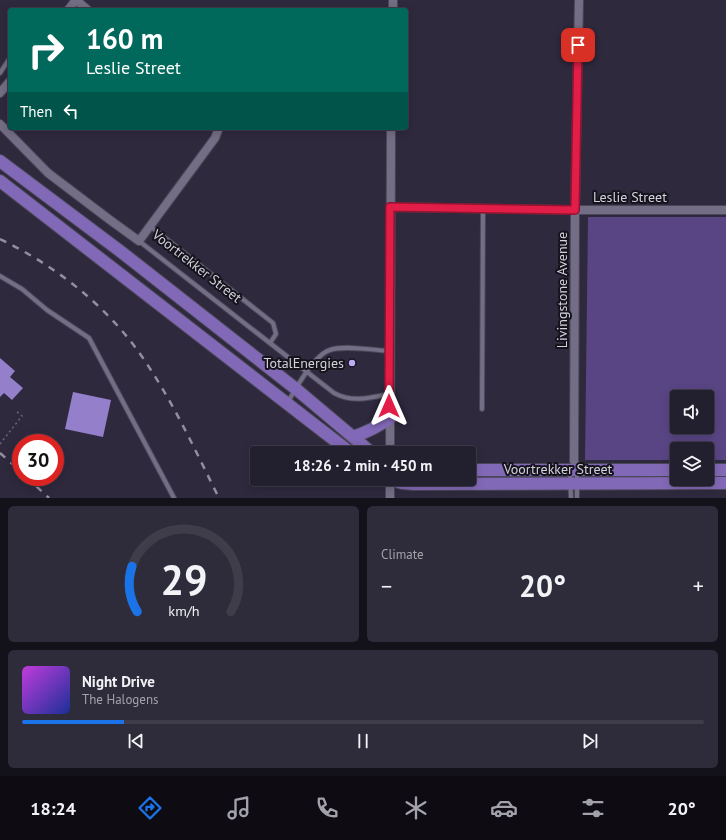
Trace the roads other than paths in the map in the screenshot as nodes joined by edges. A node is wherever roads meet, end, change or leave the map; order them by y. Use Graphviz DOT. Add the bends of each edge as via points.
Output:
graph roads {
  1 [pos="76,0"];
  2 [pos="579,0"];
  3 [pos="70,8"];
  4 [pos="86,8"];
  5 [pos="8,61"];
  6 [pos="0,73"];
  7 [pos="8,83"];
  8 [pos="0,93"];
  9 [pos="0,124"];
  10 [pos="218,130"];
  11 [pos="391,130"];
  12 [pos="0,161"];
  13 [pos="0,181"];
  14 [pos="390,207"];
  15 [pos="483,209"];
  16 [pos="575,210"];
  17 [pos="726,210"];
  18 [pos="150,226"];
  19 [pos="139,241"];
  20 [pos="145,271"];
  21 [pos="0,276"];
  22 [pos="134,284"];
  23 [pos="270,342"];
  24 [pos="389,351"];
  25 [pos="307,371"];
  26 [pos="296,389"];
  27 [pos="389,394"];
  28 [pos="288,403"];
  29 [pos="482,409"];
  30 [pos="390,418"];
  31 [pos="353,437"];
  32 [pos="342,446"];
  33 [pos="364,446"];
  34 [pos="390,446"];
  35 [pos="574,467"];
  36 [pos="476,470"];
  37 [pos="670,470"];
  38 [pos="714,470"];
  39 [pos="726,470"];
  40 [pos="726,483"];
  41 [pos="476,484"];
  42 [pos="574,484"];
  43 [pos="389,486"];
  44 [pos="174,498"];
  45 [pos="390,498"];
  46 [pos="571,498"];
  47 [pos="577,498"];
  1 -- 3 [label="street"];
  1 -- 4 [label="street"];
  2 -- 16 [label="street, Livingstone Avenue"];
  5 -- 6 [label="lane"];
  7 -- 8 [label="street"];
  9 -- 19 [label="street, Voortrekker Street" via="48,173"];
  10 -- 18 [label="street" via="215,138"];
  11 -- 14 [label="street"];
  12 -- 20 [label="main road"];
  13 -- 22 [label="main road"];
  14 -- 15 [label="street, Leslie Street"];
  14 -- 24 [label="street"];
  15 -- 16 [label="street, Leslie Street"];
  15 -- 29 [label="lane"];
  16 -- 17 [label="street, Leslie Street"];
  16 -- 35 [label="street, Livingstone Avenue"];
  18 -- 19 [label="street"];
  18 -- 23 [label="lane" via="272,323 276,334"];
  19 -- 23 [label="lane, Voortrekker Street"];
  20 -- 22 [label="main road"];
  20 -- 26 [label="main road"];
  21 -- 44 [label="lane" via="89,338"];
  22 -- 28 [label="main road"];
  23 -- 25 [label="lane, Voortrekker Street"];
  24 -- 25 [label="lane" via="344,348 329,350"];
  24 -- 27 [label="street"];
  25 -- 26 [label="lane"];
  25 -- 27 [label="lane, Voortrekker Street" via="334,393 347,399"];
  26 -- 28 [label="lane"];
  26 -- 31 [label="main road"];
  27 -- 30 [label="street"];
  28 -- 32 [label="main road"];
  30 -- 31 [label="main road" via="377,427"];
  30 -- 34 [label="street"];
  31 -- 33 [label="main road"];
  35 -- 36 [label="main road, Voortrekker Street"];
  35 -- 37 [label="main road, Voortrekker Street"];
  35 -- 42 [label="lane, Livingstone Avenue"];
  38 -- 39 [label="main road"];
  40 -- 42 [label="main road, Voortrekker Street"];
  41 -- 42 [label="main road, Voortrekker Street"];
  42 -- 46 [label="lane, Livingstone Avenue"];
  42 -- 47 [label="lane, Livingstone Avenue"];
  43 -- 45 [label="street"];
}
